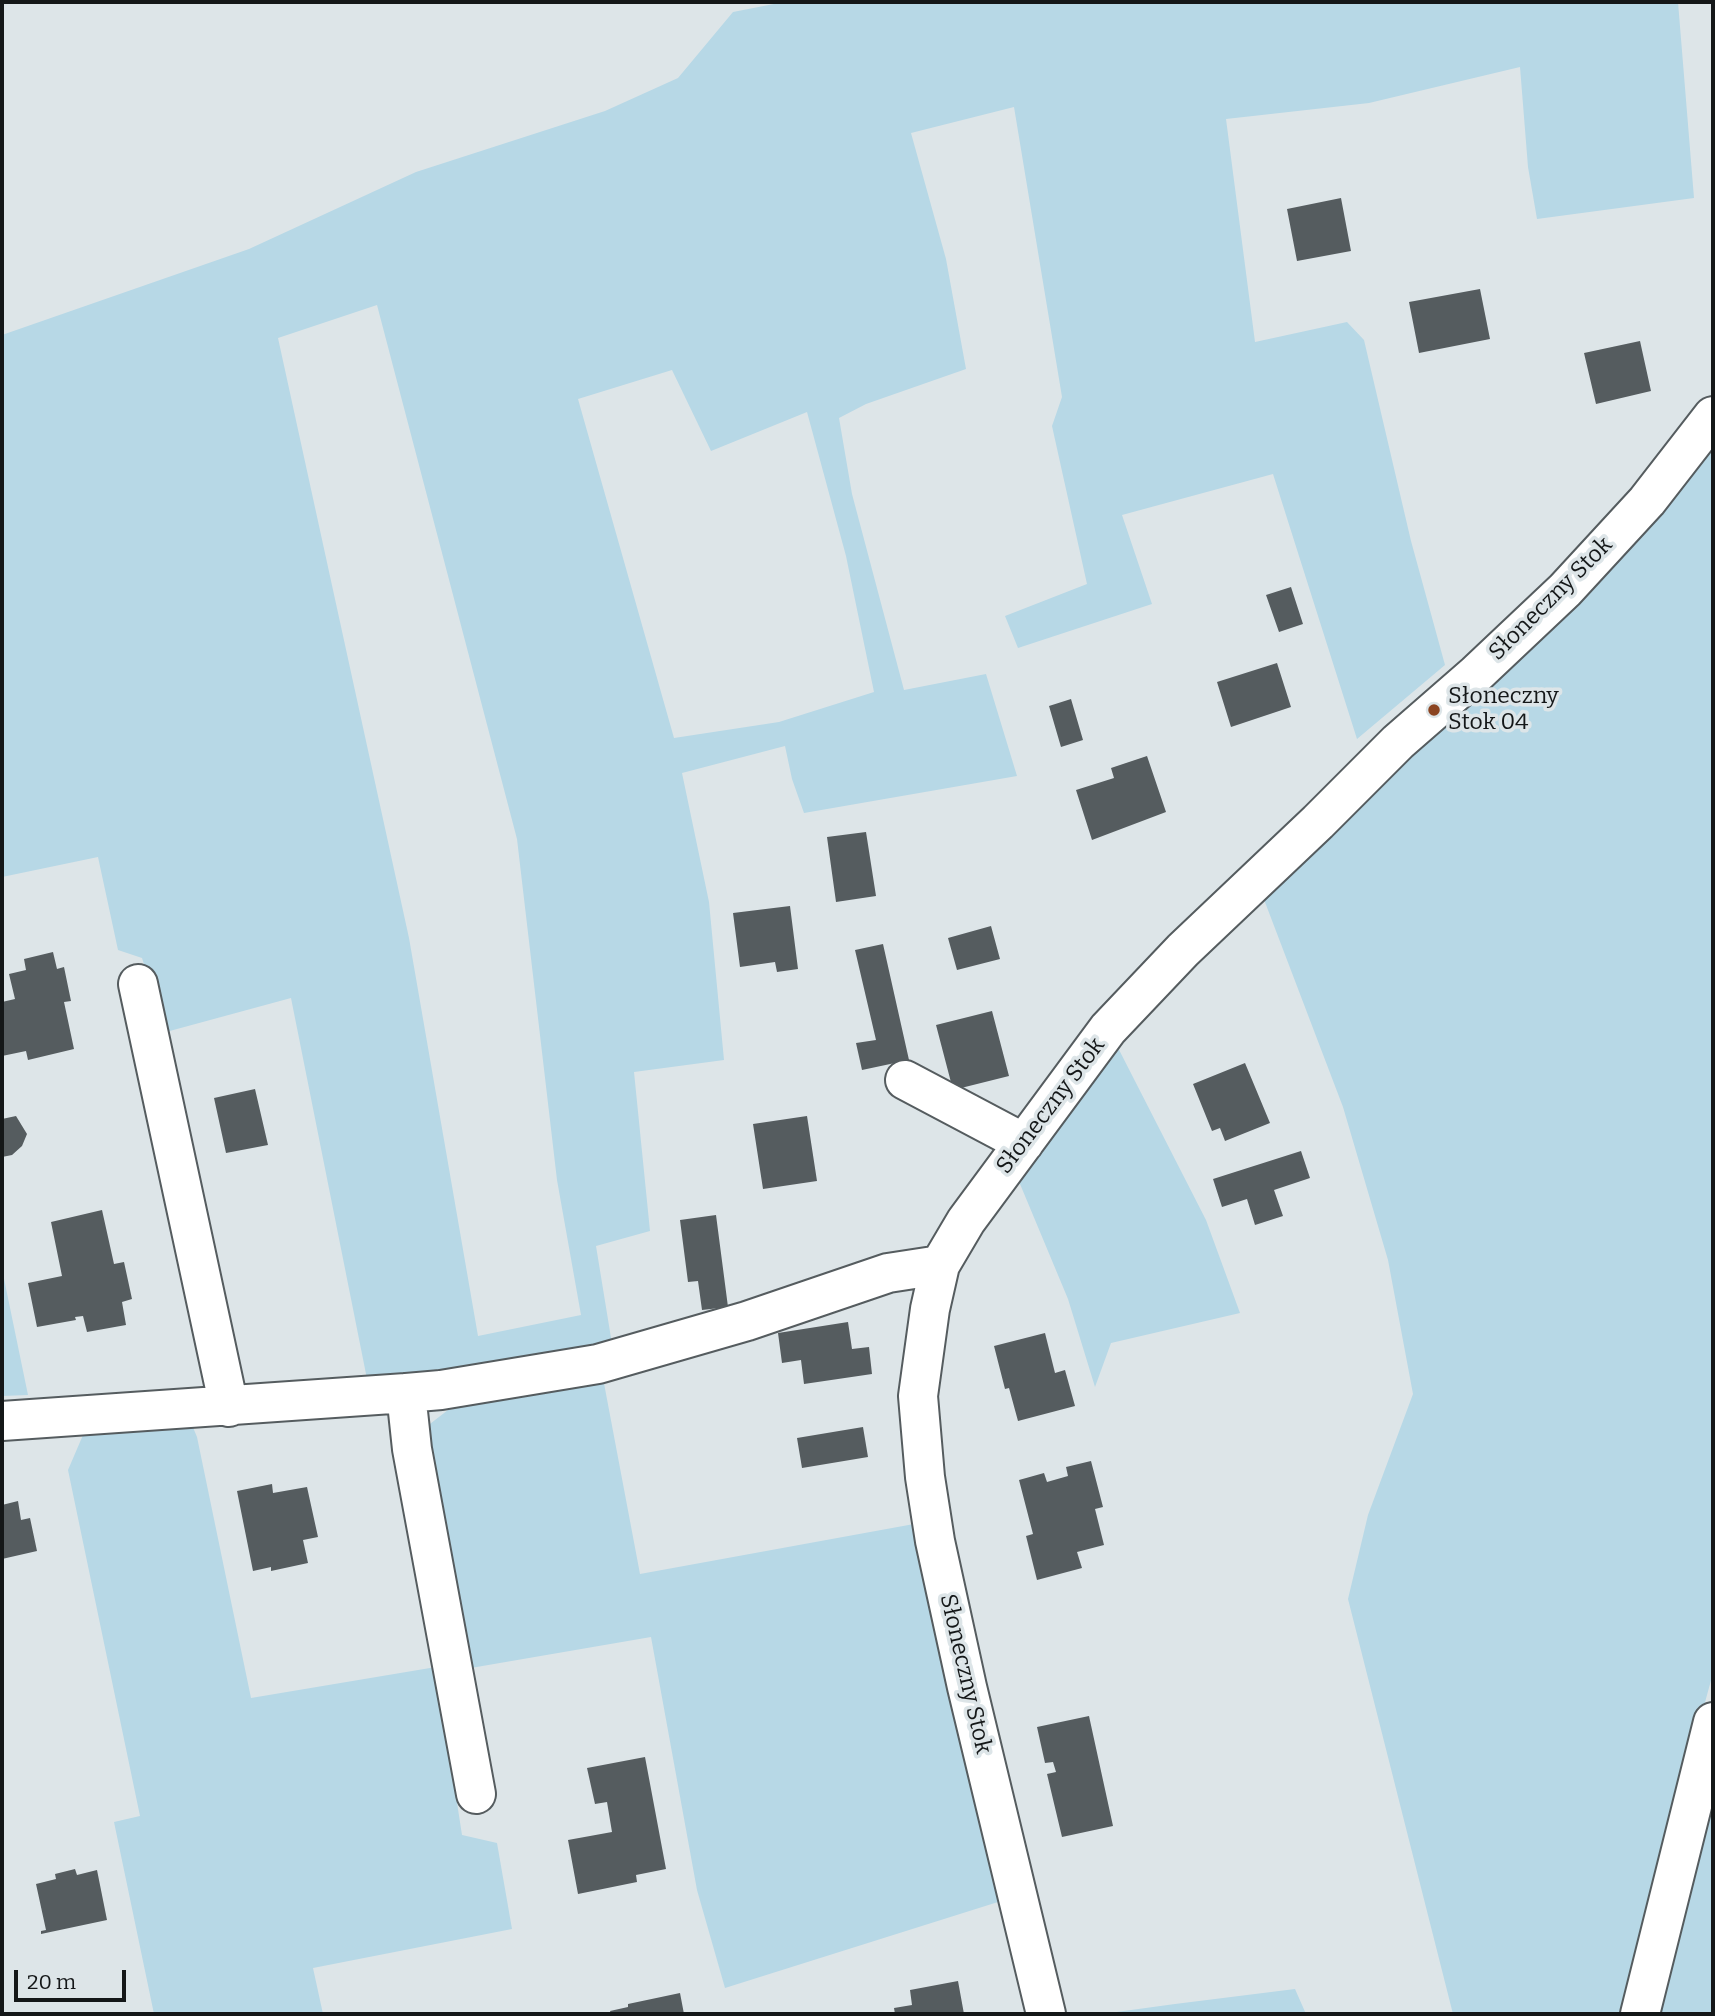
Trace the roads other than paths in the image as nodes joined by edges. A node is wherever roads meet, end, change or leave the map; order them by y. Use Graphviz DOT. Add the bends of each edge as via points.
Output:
graph roads {
  1 [pos="1713,416"];
  2 [pos="138,984"];
  3 [pos="905,1080"];
  4 [pos="1024,1143"];
  5 [pos="940,1265"];
  6 [pos="406,1393"];
  7 [pos="229,1407"];
  8 [pos="2,1422"];
  9 [pos="1713,1722"];
  10 [pos="476,1794"];
  11 [pos="1045,2014"];
  12 [pos="1640,2014"];
  1 -- 4 [label="street, Słoneczny Stok" via="1647,501 1565,590 1182,950 1108,1029"];
  2 -- 7 [label="street"];
  3 -- 4 [label="street"];
  4 -- 5 [label="street, Słoneczny Stok" via="966,1220"];
  5 -- 6 [label="street" via="888,1273 747,1321 598,1364"];
  5 -- 11 [label="street, Słoneczny Stok" via="918,1396 925,1477 967,1687"];
  6 -- 7 [label="street"];
  6 -- 10 [label="street" via="412,1449"];
  7 -- 8 [label="street"];
  9 -- 12 [label="street"];
}
